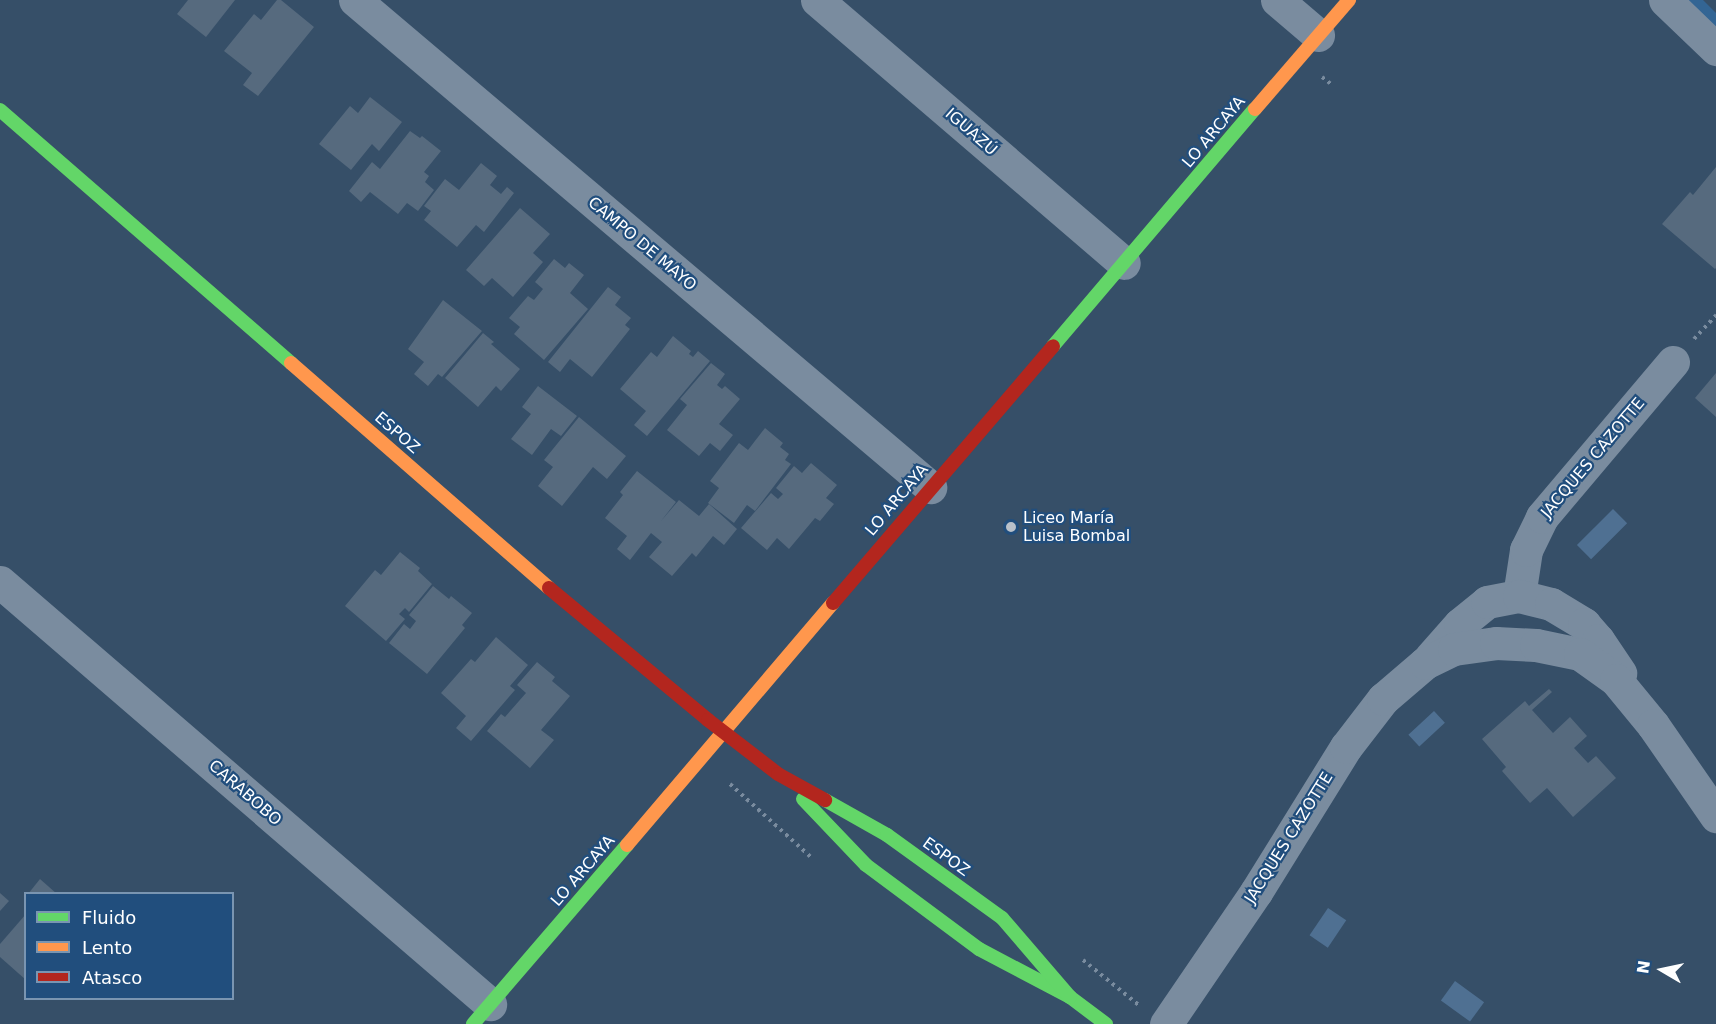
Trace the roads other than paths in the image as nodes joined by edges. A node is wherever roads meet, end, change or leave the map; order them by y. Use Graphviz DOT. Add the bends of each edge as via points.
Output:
graph roads {
  1 [pos="355,0"];
  2 [pos="817,0"];
  3 [pos="1277,0"];
  4 [pos="1349,0"];
  5 [pos="1665,0"];
  6 [pos="1318,35"];
  7 [pos="1716,49"];
  8 [pos="0,110"];
  9 [pos="1124,263"];
  10 [pos="1673,362"];
  11 [pos="930,487"];
  12 [pos="0,582"];
  13 [pos="1519,596"];
  14 [pos="1425,663"];
  15 [pos="1653,725"];
  16 [pos="723,733"];
  17 [pos="778,774"];
  18 [pos="1716,816"];
  19 [pos="1070,997"];
  20 [pos="482,1014"];
  21 [pos="1106,1024"];
  22 [pos="1166,1024"];
  1 -- 11 [label="street, CAMPO DE MAYO"];
  2 -- 9 [label="street, IGUAZÚ"];
  3 -- 6 [label="street"];
  4 -- 6 [label="street, LO ARCAYA"];
  5 -- 7 [label="street"];
  6 -- 9 [label="street, LO ARCAYA"];
  8 -- 16 [label="street, ESPOZ" via="576,611"];
  9 -- 11 [label="street, LO ARCAYA"];
  10 -- 13 [label="street, JACQUES CAZOTTE" via="1542,517 1526,550"];
  11 -- 16 [label="street, LO ARCAYA"];
  12 -- 20 [label="street, CARABOBO"];
  13 -- 14 [label="street, JACQUES CAZOTTE" via="1487,602 1475,610"];
  13 -- 15 [label="street, JACQUES CAZOTTE" via="1551,604 1584,624"];
  14 -- 15 [label="street, JACQUES CAZOTTE" via="1454,649 1496,643 1536,645 1580,654 1616,680"];
  14 -- 22 [label="street, JACQUES CAZOTTE" via="1383,699 1346,747 1256,892"];
  15 -- 18 [label="street, JACQUES CAZOTTE"];
  16 -- 17 [label="street, ESPOZ"];
  16 -- 20 [label="street, LO ARCAYA"];
  17 -- 19 [label="street, ESPOZ" via="866,865 979,949"];
  17 -- 19 [label="street, ESPOZ" via="887,835 1002,918"];
  19 -- 21 [label="street, ESPOZ"];
}
